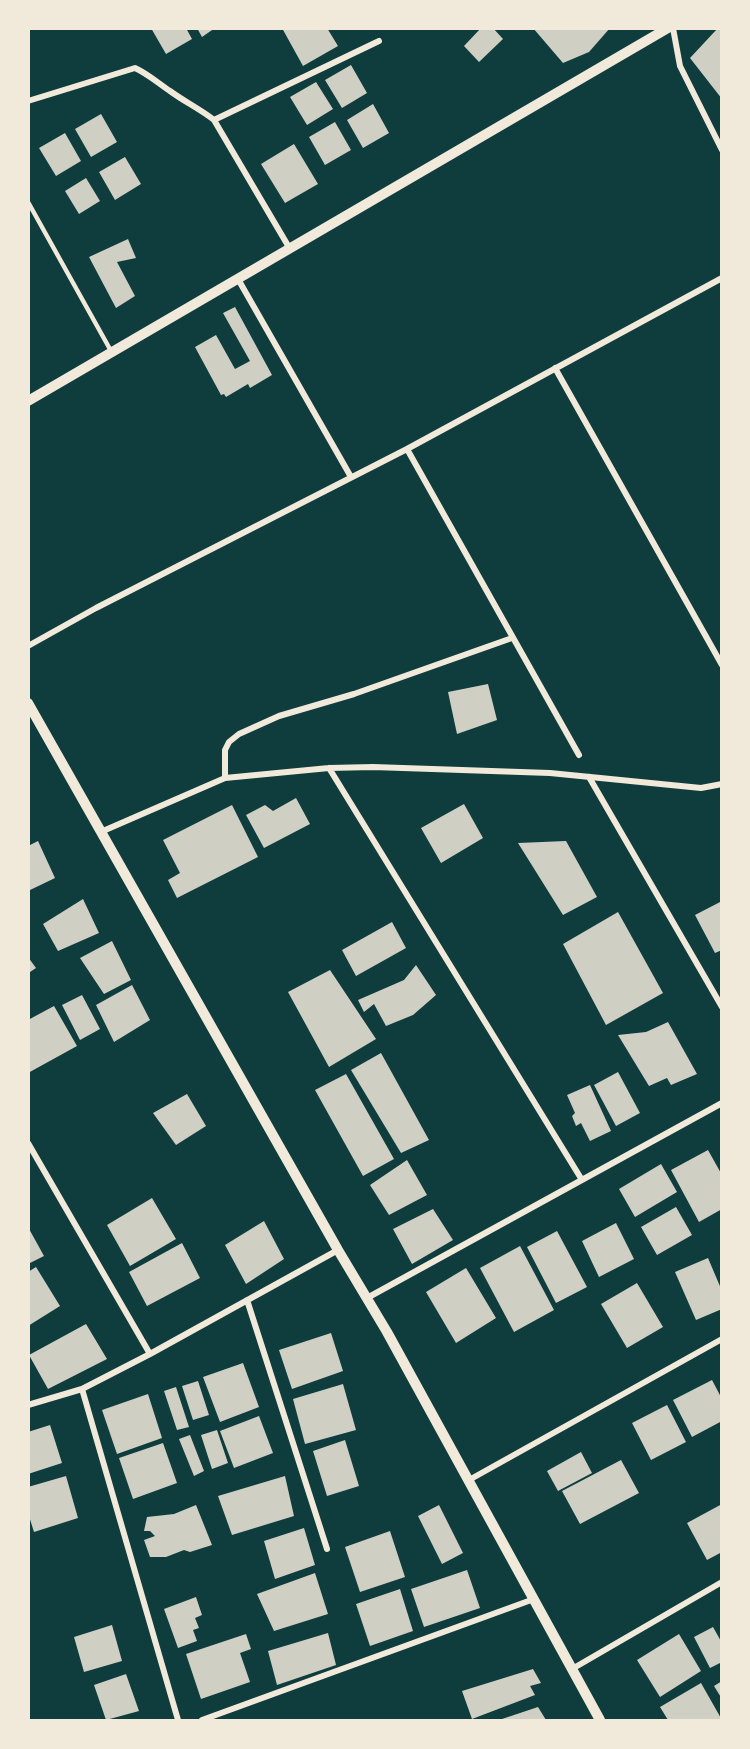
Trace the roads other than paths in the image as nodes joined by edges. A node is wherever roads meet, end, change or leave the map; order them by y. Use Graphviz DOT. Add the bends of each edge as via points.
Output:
graph roads {
  1 [pos="668,28"];
  2 [pos="673,28"];
  3 [pos="379,41"];
  4 [pos="28,101"];
  5 [pos="214,120"];
  6 [pos="722,150"];
  7 [pos="28,201"];
  8 [pos="290,249"];
  9 [pos="722,278"];
  10 [pos="238,279"];
  11 [pos="112,352"];
  12 [pos="555,368"];
  13 [pos="28,401"];
  14 [pos="407,449"];
  15 [pos="351,477"];
  16 [pos="512,638"];
  17 [pos="28,646"];
  18 [pos="722,665"];
  19 [pos="28,703"];
  20 [pos="579,755"];
  21 [pos="329,768"];
  22 [pos="589,777"];
  23 [pos="225,778"];
  24 [pos="722,784"];
  25 [pos="103,831"];
  26 [pos="722,1007"];
  27 [pos="722,1103"];
  28 [pos="28,1143"];
  29 [pos="582,1180"];
  30 [pos="338,1250"];
  31 [pos="367,1298"];
  32 [pos="247,1300"];
  33 [pos="722,1340"];
  34 [pos="150,1354"];
  35 [pos="82,1389"];
  36 [pos="28,1405"];
  37 [pos="469,1480"];
  38 [pos="327,1549"];
  39 [pos="722,1582"];
  40 [pos="534,1599"];
  41 [pos="572,1669"];
  42 [pos="178,1720"];
  43 [pos="202,1720"];
  44 [pos="600,1720"];
  1 -- 8 [label="street"];
  2 -- 6 [label="street" via="680,66"];
  3 -- 5 [label="street"];
  4 -- 5 [label="street" via="135,68"];
  5 -- 8 [label="street"];
  7 -- 11 [label="lane"];
  8 -- 10 [label="street"];
  9 -- 12 [label="street"];
  10 -- 11 [label="street"];
  10 -- 15 [label="street"];
  11 -- 13 [label="street"];
  12 -- 14 [label="street"];
  12 -- 18 [label="street"];
  14 -- 15 [label="street"];
  14 -- 16 [label="street"];
  15 -- 17 [label="street"];
  16 -- 20 [label="street"];
  16 -- 23 [label="street" via="279,716 239,734 225,750"];
  19 -- 25 [label="street"];
  21 -- 22 [label="street"];
  21 -- 23 [label="street"];
  21 -- 29 [label="street"];
  22 -- 24 [label="street" via="701,788"];
  22 -- 26 [label="street"];
  23 -- 25 [label="street"];
  25 -- 30 [label="street"];
  27 -- 29 [label="street"];
  28 -- 34 [label="street"];
  29 -- 31 [label="street"];
  30 -- 31 [label="street"];
  30 -- 32 [label="street"];
  31 -- 37 [label="street"];
  32 -- 34 [label="street"];
  32 -- 38 [label="street"];
  33 -- 37 [label="street"];
  34 -- 35 [label="street"];
  35 -- 36 [label="street"];
  35 -- 42 [label="street"];
  37 -- 40 [label="street"];
  39 -- 41 [label="street"];
  40 -- 41 [label="street"];
  40 -- 43 [label="street"];
  41 -- 44 [label="street"];
}
